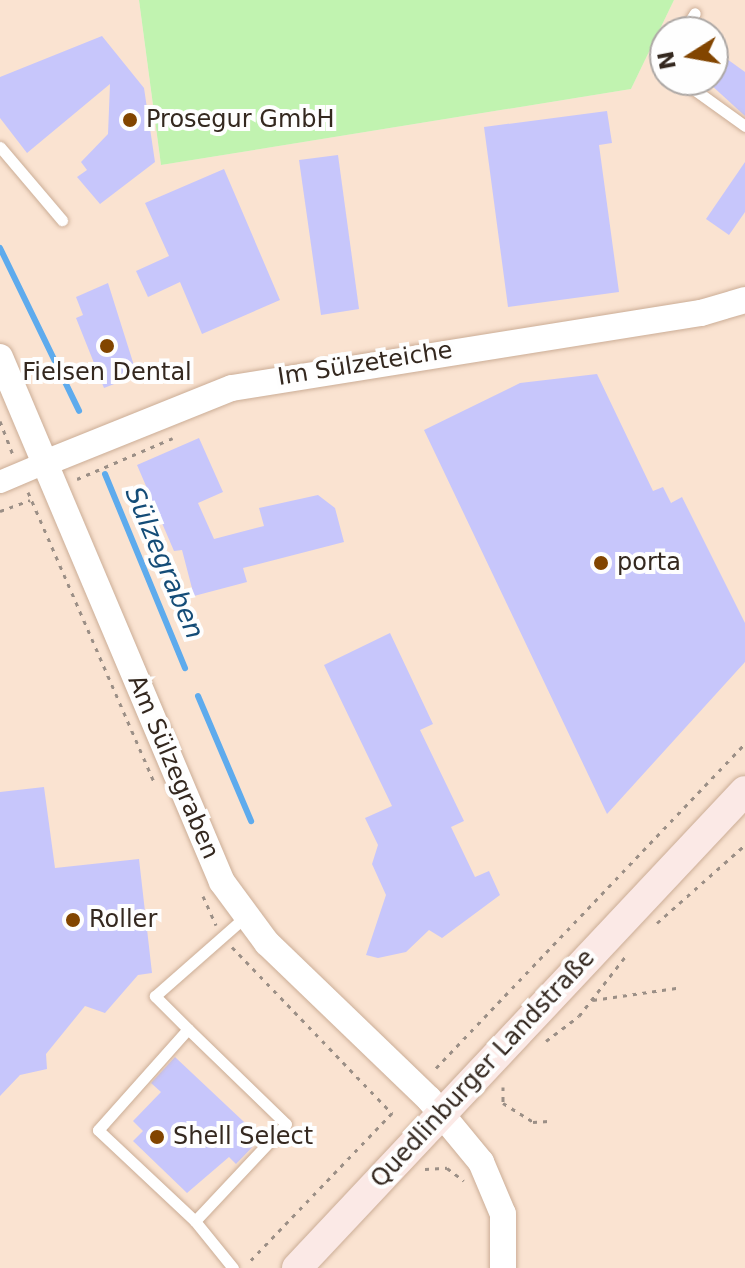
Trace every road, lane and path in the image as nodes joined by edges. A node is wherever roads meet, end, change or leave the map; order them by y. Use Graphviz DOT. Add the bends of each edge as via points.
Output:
graph roads {
  1 [pos="695,13"];
  2 [pos="693,16"];
  3 [pos="703,96"];
  4 [pos="745,126"];
  5 [pos="0,147"];
  6 [pos="62,220"];
  7 [pos="745,300"];
  8 [pos="0,357"];
  9 [pos="182,434"];
  10 [pos="45,463"];
  11 [pos="0,482"];
  12 [pos="56,489"];
  13 [pos="0,511"];
  14 [pos="745,743"];
  15 [pos="745,791"];
  16 [pos="745,845"];
  17 [pos="245,917"];
  18 [pos="648,932"];
  19 [pos="627,954"];
  20 [pos="676,988"];
  21 [pos="593,1000"];
  22 [pos="188,1029"];
  23 [pos="540,1045"];
  24 [pos="436,1068"];
  25 [pos="512,1075"];
  26 [pos="392,1113"];
  27 [pos="443,1113"];
  28 [pos="549,1121"];
  29 [pos="417,1172"];
  30 [pos="470,1191"];
  31 [pos="195,1221"];
  32 [pos="233,1268"];
  33 [pos="242,1268"];
  34 [pos="297,1268"];
  35 [pos="503,1268"];
  1 -- 2 [label="lane"];
  3 -- 4 [label="lane"];
  5 -- 6 [label="lane"];
  7 -- 10 [label="street, Im Sülzeteiche" via="701,313 232,388"];
  8 -- 10 [label="street, Am Sülzegraben"];
  9 -- 12 [label="path"];
  10 -- 11 [label="street, Im Sülzeteiche"];
  10 -- 12 [label="street, Am Sülzegraben"];
  12 -- 13 [label="path"];
  12 -- 17 [label="street, Am Sülzegraben" via="216,869"];
  14 -- 24 [label="path"];
  15 -- 27 [label="main road, Quedlinburger Landstraße"];
  16 -- 18 [label="path"];
  17 -- 22 [label="lane" via="155,996"];
  17 -- 27 [label="street, Am Sülzegraben"];
  19 -- 21 [label="path"];
  20 -- 21 [label="path"];
  21 -- 23 [label="path"];
  22 -- 31 [label="lane" via="98,1130"];
  22 -- 31 [label="lane" via="286,1124"];
  25 -- 28 [label="path" via="503,1084 503,1103 533,1122"];
  26 -- 33 [label="path"];
  27 -- 34 [label="main road, Quedlinburger Landstraße"];
  27 -- 35 [label="street, Am Sülzegraben" via="496,1189"];
  29 -- 30 [label="path" via="447,1168"];
  31 -- 32 [label="lane"];
}
